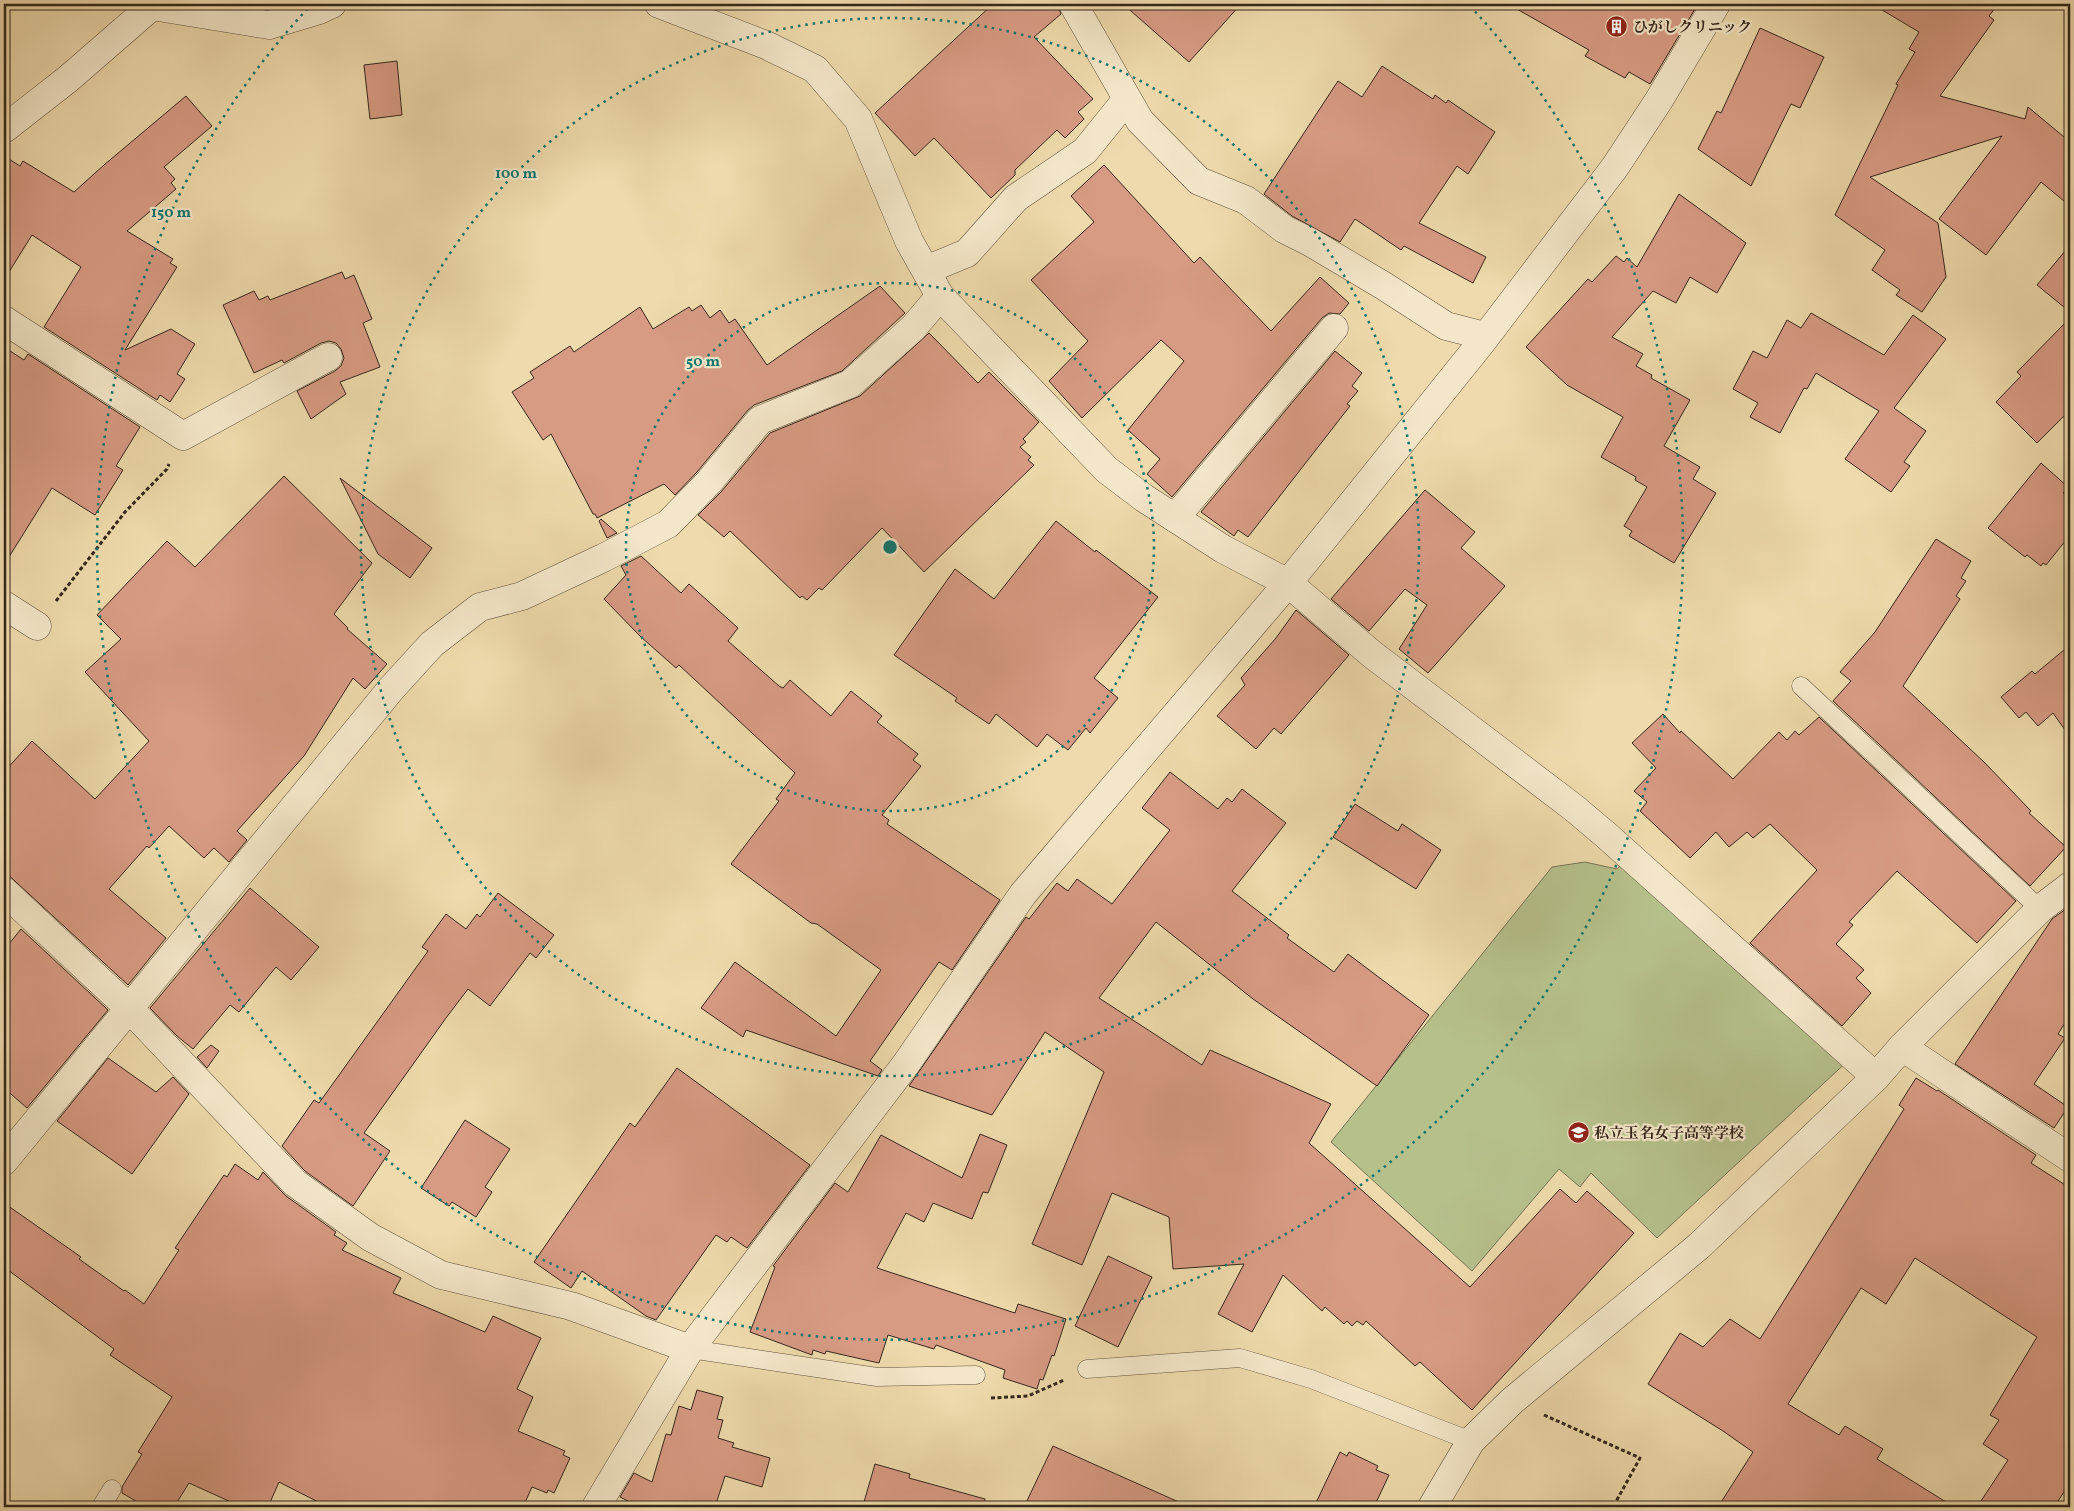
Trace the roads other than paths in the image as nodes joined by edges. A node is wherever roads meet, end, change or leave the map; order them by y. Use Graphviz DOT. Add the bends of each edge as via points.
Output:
graph roads {
  1 [pos="332,4"];
  2 [pos="659,4"];
  3 [pos="1074,4"];
  4 [pos="1716,4"];
  5 [pos="151,5"];
  6 [pos="1127,99"];
  7 [pos="4,128"];
  8 [pos="926,270"];
  9 [pos="940,296"];
  10 [pos="4,320"];
  11 [pos="1334,328"];
  12 [pos="1485,336"];
  13 [pos="328,356"];
  14 [pos="1175,518"];
  15 [pos="1288,584"];
  16 [pos="4,605"];
  17 [pos="37,626"];
  18 [pos="1801,686"];
  19 [pos="2070,886"];
  20 [pos="4,891"];
  21 [pos="2040,909"];
  22 [pos="129,1008"];
  23 [pos="1902,1047"];
  24 [pos="1876,1077"];
  25 [pos="2070,1158"];
  26 [pos="4,1161"];
  27 [pos="690,1349"];
  28 [pos="1087,1369"];
  29 [pos="976,1375"];
  30 [pos="1472,1441"];
  31 [pos="112,1490"];
  32 [pos="101,1507"];
  33 [pos="596,1507"];
  34 [pos="1432,1507"];
  1 -- 5 [label="street" via="269,25"];
  2 -- 8 [label="street" via="766,45 815,69 858,119 909,241"];
  3 -- 6 [label="street"];
  4 -- 12 [label="street" via="1615,167"];
  5 -- 7 [label="street" via="68,79"];
  6 -- 8 [label="street" via="1085,152 1016,198 967,253"];
  6 -- 12 [label="street" via="1140,121 1199,181 1246,200 1284,229 1376,281 1446,326"];
  8 -- 9 [label="street"];
  9 -- 14 [label="street" via="1107,470"];
  9 -- 22 [label="street" via="913,328 850,384 760,420 709,482 668,524 522,596 480,607 432,644"];
  10 -- 13 [label="street" via="183,436"];
  11 -- 14 [label="street"];
  12 -- 15 [label="street"];
  14 -- 15 [label="street" via="1223,549"];
  15 -- 24 [label="street" via="1372,655 1600,829"];
  15 -- 27 [label="street" via="1023,894 906,1064"];
  16 -- 17 [label="street"];
  18 -- 21 [label="lane"];
  19 -- 21 [label="street"];
  20 -- 22 [label="street"];
  21 -- 23 [label="street"];
  22 -- 26 [label="street"];
  22 -- 27 [label="street" via="295,1183 370,1237 441,1275 571,1306"];
  23 -- 24 [label="street"];
  23 -- 25 [label="street"];
  24 -- 30 [label="street" via="1699,1246 1512,1401"];
  27 -- 29 [label="lane" via="877,1377"];
  27 -- 33 [label="street"];
  28 -- 30 [label="lane" via="1240,1358 1310,1379"];
  30 -- 34 [label="street"];
  31 -- 32 [label="lane"];
}
